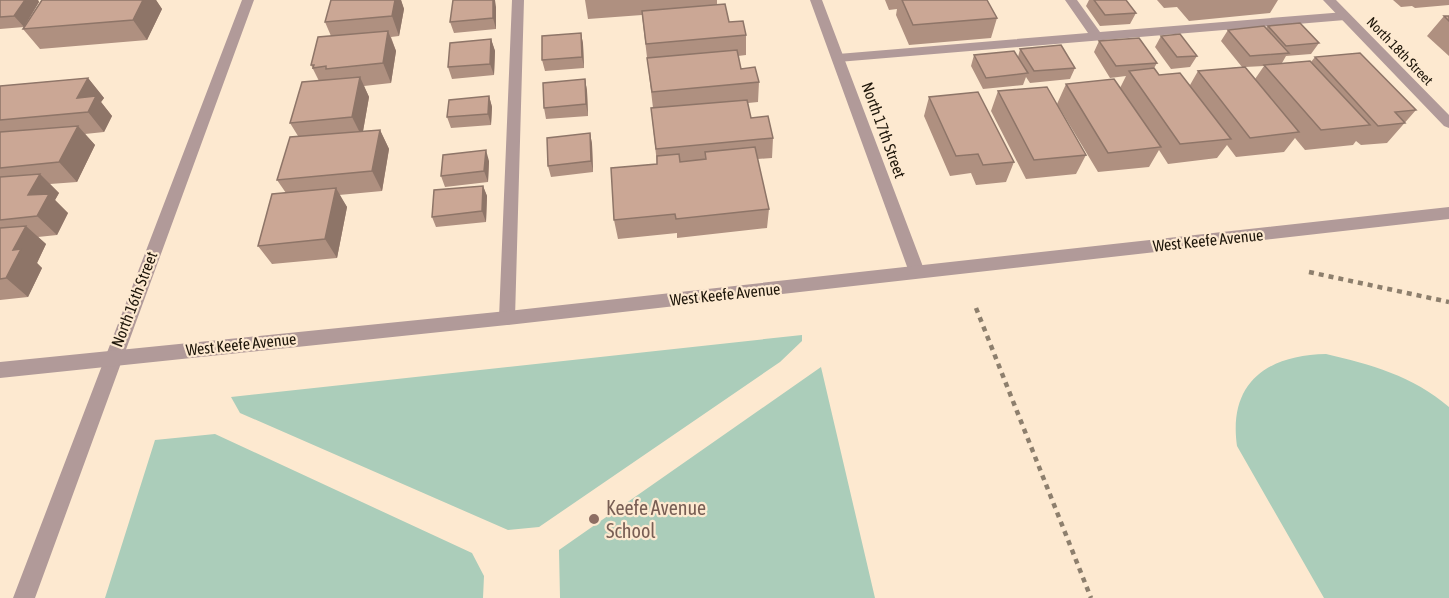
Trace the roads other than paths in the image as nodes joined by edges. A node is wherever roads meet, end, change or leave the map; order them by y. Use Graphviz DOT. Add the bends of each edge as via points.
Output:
graph roads {
  1 [pos="248,0"];
  2 [pos="518,0"];
  3 [pos="816,0"];
  4 [pos="1071,0"];
  5 [pos="1329,0"];
  6 [pos="1345,16"];
  7 [pos="1097,37"];
  8 [pos="838,58"];
  9 [pos="1449,123"];
  10 [pos="1449,213"];
  11 [pos="917,272"];
  12 [pos="507,318"];
  13 [pos="112,357"];
  14 [pos="0,370"];
  15 [pos="24,598"];
  1 -- 13 [label="street, North 16th Street"];
  2 -- 12 [label="street"];
  3 -- 8 [label="street, North 17th Street"];
  4 -- 7 [label="street"];
  5 -- 6 [label="street, North 18th Street"];
  6 -- 7 [label="street"];
  6 -- 9 [label="street, North 18th Street"];
  7 -- 8 [label="street"];
  8 -- 11 [label="street, North 17th Street"];
  10 -- 11 [label="street, West Keefe Avenue"];
  11 -- 12 [label="street, West Keefe Avenue"];
  12 -- 13 [label="street, West Keefe Avenue"];
  13 -- 14 [label="street, West Keefe Avenue"];
  13 -- 15 [label="street, North 16th Street"];
}
